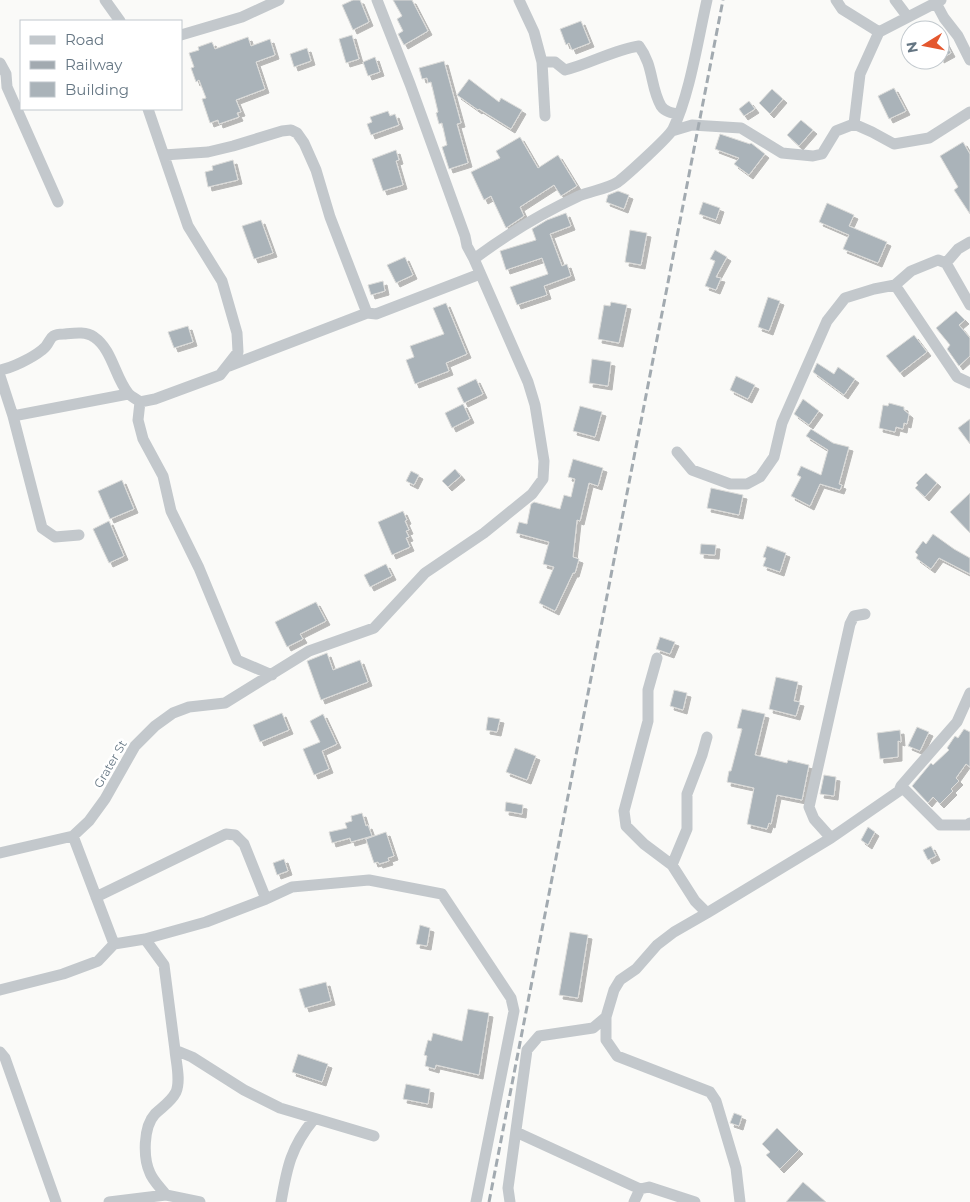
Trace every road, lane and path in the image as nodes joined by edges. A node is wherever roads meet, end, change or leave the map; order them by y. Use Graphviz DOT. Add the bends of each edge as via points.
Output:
graph roads {
  1 [pos="105,0"];
  2 [pos="279,0"];
  3 [pos="377,0"];
  4 [pos="519,0"];
  5 [pos="707,0"];
  6 [pos="836,0"];
  7 [pos="895,0"];
  8 [pos="939,1"];
  9 [pos="907,16"];
  10 [pos="119,20"];
  11 [pos="879,32"];
  12 [pos="182,35"];
  13 [pos="970,60"];
  14 [pos="542,62"];
  15 [pos="0,63"];
  16 [pos="4,90"];
  17 [pos="148,110"];
  18 [pos="970,112"];
  19 [pos="679,114"];
  20 [pos="545,116"];
  21 [pos="854,124"];
  22 [pos="672,131"];
  23 [pos="164,155"];
  24 [pos="58,202"];
  25 [pos="970,242"];
  26 [pos="474,258"];
  27 [pos="946,263"];
  28 [pos="480,274"];
  29 [pos="895,285"];
  30 [pos="970,305"];
  31 [pos="367,313"];
  32 [pos="228,366"];
  33 [pos="0,370"];
  34 [pos="0,376"];
  35 [pos="970,382"];
  36 [pos="128,394"];
  37 [pos="140,402"];
  38 [pos="13,416"];
  39 [pos="677,452"];
  40 [pos="79,535"];
  41 [pos="866,614"];
  42 [pos="656,658"];
  43 [pos="272,675"];
  44 [pos="970,692"];
  45 [pos="707,738"];
  46 [pos="902,786"];
  47 [pos="970,822"];
  48 [pos="73,836"];
  49 [pos="831,838"];
  50 [pos="0,853"];
  51 [pos="672,865"];
  52 [pos="96,897"];
  53 [pos="266,899"];
  54 [pos="707,913"];
  55 [pos="145,939"];
  56 [pos="114,944"];
  57 [pos="0,990"];
  58 [pos="606,1017"];
  59 [pos="175,1050"];
  60 [pos="0,1052"];
  61 [pos="314,1119"];
  62 [pos="516,1132"];
  63 [pos="374,1136"];
  64 [pos="640,1189"];
  65 [pos="165,1198"];
  66 [pos="56,1202"];
  67 [pos="110,1202"];
  68 [pos="200,1202"];
  69 [pos="281,1202"];
  70 [pos="476,1202"];
  71 [pos="510,1202"];
  72 [pos="634,1202"];
  73 [pos="695,1202"];
  74 [pos="740,1202"];
  1 -- 10 [label="street"];
  2 -- 12 [label="street" via="242,17"];
  3 -- 26 [label="street, Grater St"];
  4 -- 14 [label="street" via="534,32"];
  5 -- 19 [label="street"];
  6 -- 11 [label="street" via="842,9"];
  7 -- 9 [label="street"];
  8 -- 9 [label="street"];
  8 -- 13 [label="street" via="944,18"];
  9 -- 11 [label="street"];
  11 -- 21 [label="street" via="860,74"];
  14 -- 19 [label="street" via="554,62 565,70 639,46 649,63 662,107 670,113"];
  14 -- 20 [label="street"];
  15 -- 16 [label="street" via="6,74"];
  16 -- 24 [label="street"];
  17 -- 23 [label="street"];
  18 -- 21 [label="street" via="929,138 894,144"];
  19 -- 22 [label="street"];
  21 -- 22 [label="street" via="836,131 822,154 814,156 782,153 741,128 692,125"];
  22 -- 26 [label="street" via="617,183 579,196"];
  23 -- 31 [label="street" via="208,152 282,131 298,133 316,170 330,217"];
  23 -- 32 [label="street" via="188,226 222,281 237,333 238,352"];
  25 -- 27 [label="street" via="958,249"];
  26 -- 28 [label="street, Grater St"];
  27 -- 29 [label="street" via="938,260 911,271"];
  27 -- 30 [label="street"];
  28 -- 31 [label="street" via="376,314"];
  28 -- 43 [label="street, Grater St" via="528,382 544,460 543,479 532,494 484,533 425,573 374,628 309,651"];
  29 -- 35 [label="street" via="958,377"];
  29 -- 39 [label="street" via="844,298 827,321 782,423 774,457 760,477 747,484 730,484 692,470"];
  31 -- 32 [label="street"];
  32 -- 37 [label="street" via="220,375"];
  33 -- 36 [label="street" via="9,369 42,350 50,337 56,334 84,333 104,347"];
  34 -- 38 [label="street"];
  36 -- 37 [label="street"];
  36 -- 38 [label="street"];
  37 -- 43 [label="street" via="138,420 143,438 163,476 171,510 237,660"];
  38 -- 40 [label="street" via="42,528 55,537"];
  41 -- 49 [label="street" via="854,616 850,624 809,806 814,819"];
  42 -- 51 [label="street" via="648,690 648,721 624,812 626,826"];
  43 -- 48 [label="street, Grater St" via="225,703 189,707 173,713 155,726 135,746 100,807"];
  44 -- 46 [label="street" via="957,722"];
  45 -- 51 [label="street" via="688,794 687,829"];
  46 -- 47 [label="street" via="940,825 968,825"];
  46 -- 49 [label="street"];
  48 -- 50 [label="street"];
  48 -- 52 [label="street"];
  49 -- 54 [label="street"];
  51 -- 54 [label="street" via="695,901"];
  52 -- 53 [label="street" via="226,834 236,835 244,844"];
  52 -- 56 [label="street"];
  53 -- 55 [label="street" via="206,922"];
  53 -- 70 [label="street" via="292,887 369,880 442,894 511,998 514,1011"];
  54 -- 58 [label="street" via="657,945 636,969 620,980"];
  55 -- 56 [label="street"];
  55 -- 59 [label="street" via="164,965"];
  56 -- 57 [label="street" via="98,961 63,974"];
  58 -- 62 [label="street" via="593,1028 538,1036 527,1050"];
  58 -- 74 [label="street" via="606,1040 617,1056 710,1092 716,1101 736,1168"];
  59 -- 61 [label="street" via="280,1108"];
  59 -- 65 [label="street" via="178,1082 175,1093 148,1123 144,1152 150,1174"];
  60 -- 66 [label="street"];
  61 -- 63 [label="street"];
  61 -- 69 [label="street" via="303,1132 287,1167"];
  62 -- 64 [label="street"];
  62 -- 71 [label="street" via="508,1188"];
  64 -- 72 [label="street"];
  64 -- 73 [label="street" via="649,1187"];
  65 -- 67 [label="street"];
  65 -- 68 [label="street"];
}
